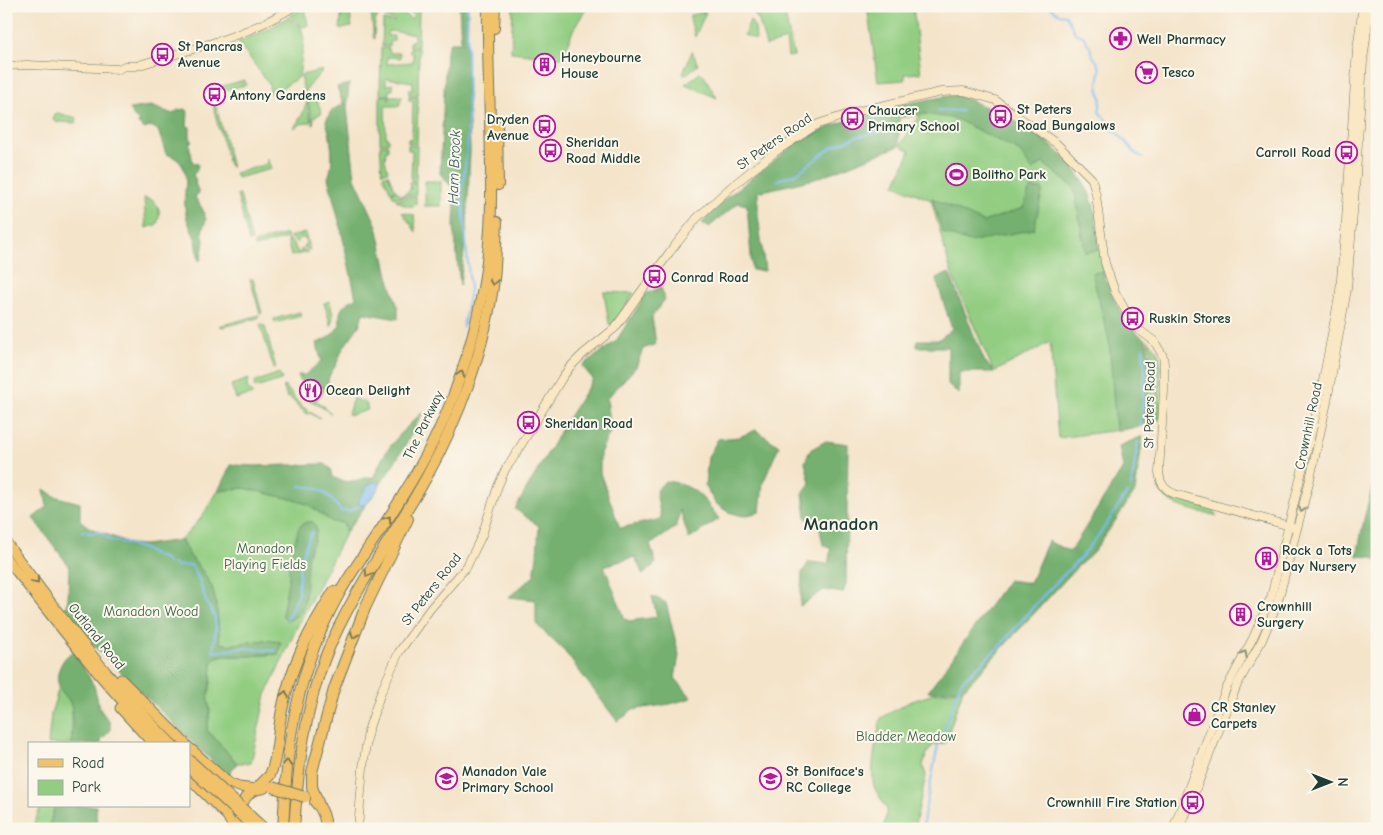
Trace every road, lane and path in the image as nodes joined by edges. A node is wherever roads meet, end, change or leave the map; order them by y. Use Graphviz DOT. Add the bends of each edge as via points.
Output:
graph roads {
  1 [pos="295,6"];
  2 [pos="488,6"];
  3 [pos="495,6"];
  4 [pos="1363,6"];
  5 [pos="1370,6"];
  6 [pos="6,66"];
  7 [pos="441,448"];
  8 [pos="1293,528"];
  9 [pos="6,542"];
  10 [pos="370,545"];
  11 [pos="6,558"];
  12 [pos="87,646"];
  13 [pos="82,655"];
  14 [pos="152,742"];
  15 [pos="161,742"];
  16 [pos="170,742"];
  17 [pos="184,742"];
  18 [pos="190,748"];
  19 [pos="190,760"];
  20 [pos="190,769"];
  21 [pos="190,779"];
  22 [pos="257,788"];
  23 [pos="319,806"];
  24 [pos="327,828"];
  25 [pos="234,829"];
  26 [pos="240,829"];
  27 [pos="255,829"];
  28 [pos="265,829"];
  29 [pos="283,829"];
  30 [pos="294,829"];
  31 [pos="358,829"];
  32 [pos="1173,829"];
  33 [pos="1180,829"];
  1 -- 6 [label="street" via="239,35 136,66 119,69"];
  10 -- 2 [label="highway, The Parkway, one-way" via="404,495 445,417 477,317 484,284 491,200"];
  3 -- 7 [label="highway, The Parkway, one-way" via="498,193 494,279 473,370"];
  4 -- 8 [label="street, Crownhill Road" via="1357,48 1340,291"];
  5 -- 8 [label="street, Crownhill Road, one-way" via="1362,61 1348,289 1310,479"];
  7 -- 23 [label="highway, one-way" via="365,608 334,689 312,772 312,787"];
  7 -- 30 [label="highway, The Parkway, one-way" via="348,607 326,657 304,734"];
  8 -- 31 [label="street, St Peters Road" via="1168,492 1161,483 1158,472 1164,391 1162,356 1154,341 1134,326 1115,292 1104,258 1092,179 1057,144 995,100 964,91 941,92 855,112 818,124 731,187 697,218 669,252 615,328 562,378 506,468 467,566 430,609 394,662 368,730"];
  32 -- 8 [label="street, Crownhill Road, one-way" via="1226,689 1271,597"];
  8 -- 33 [label="street, Crownhill Road" via="1278,601 1262,640 1236,685"];
  9 -- 12 [label="main road, Outland Road, one-way"];
  22 -- 10 [label="highway, one-way" via="272,772 286,693 300,648 357,557"];
  29 -- 10 [label="highway, The Parkway, one-way" via="291,730 304,676 325,621"];
  11 -- 13 [label="main road, Outland Road"];
  12 -- 16 [label="main road, Outland Road"];
  12 -- 17 [label="main road"];
  13 -- 14 [label="main road" via="100,684"];
  13 -- 15 [label="main road, Outland Road"];
  18 -- 22 [label="main road" via="229,783"];
  19 -- 28 [label="main road, bridge"];
  20 -- 27 [label="main road, bridge"];
  21 -- 25 [label="main road" via="227,816"];
  22 -- 23 [label="highway, bridge" via="272,787 305,797"];
  22 -- 26 [label="highway" via="242,803"];
  23 -- 24 [label="highway"];
}
